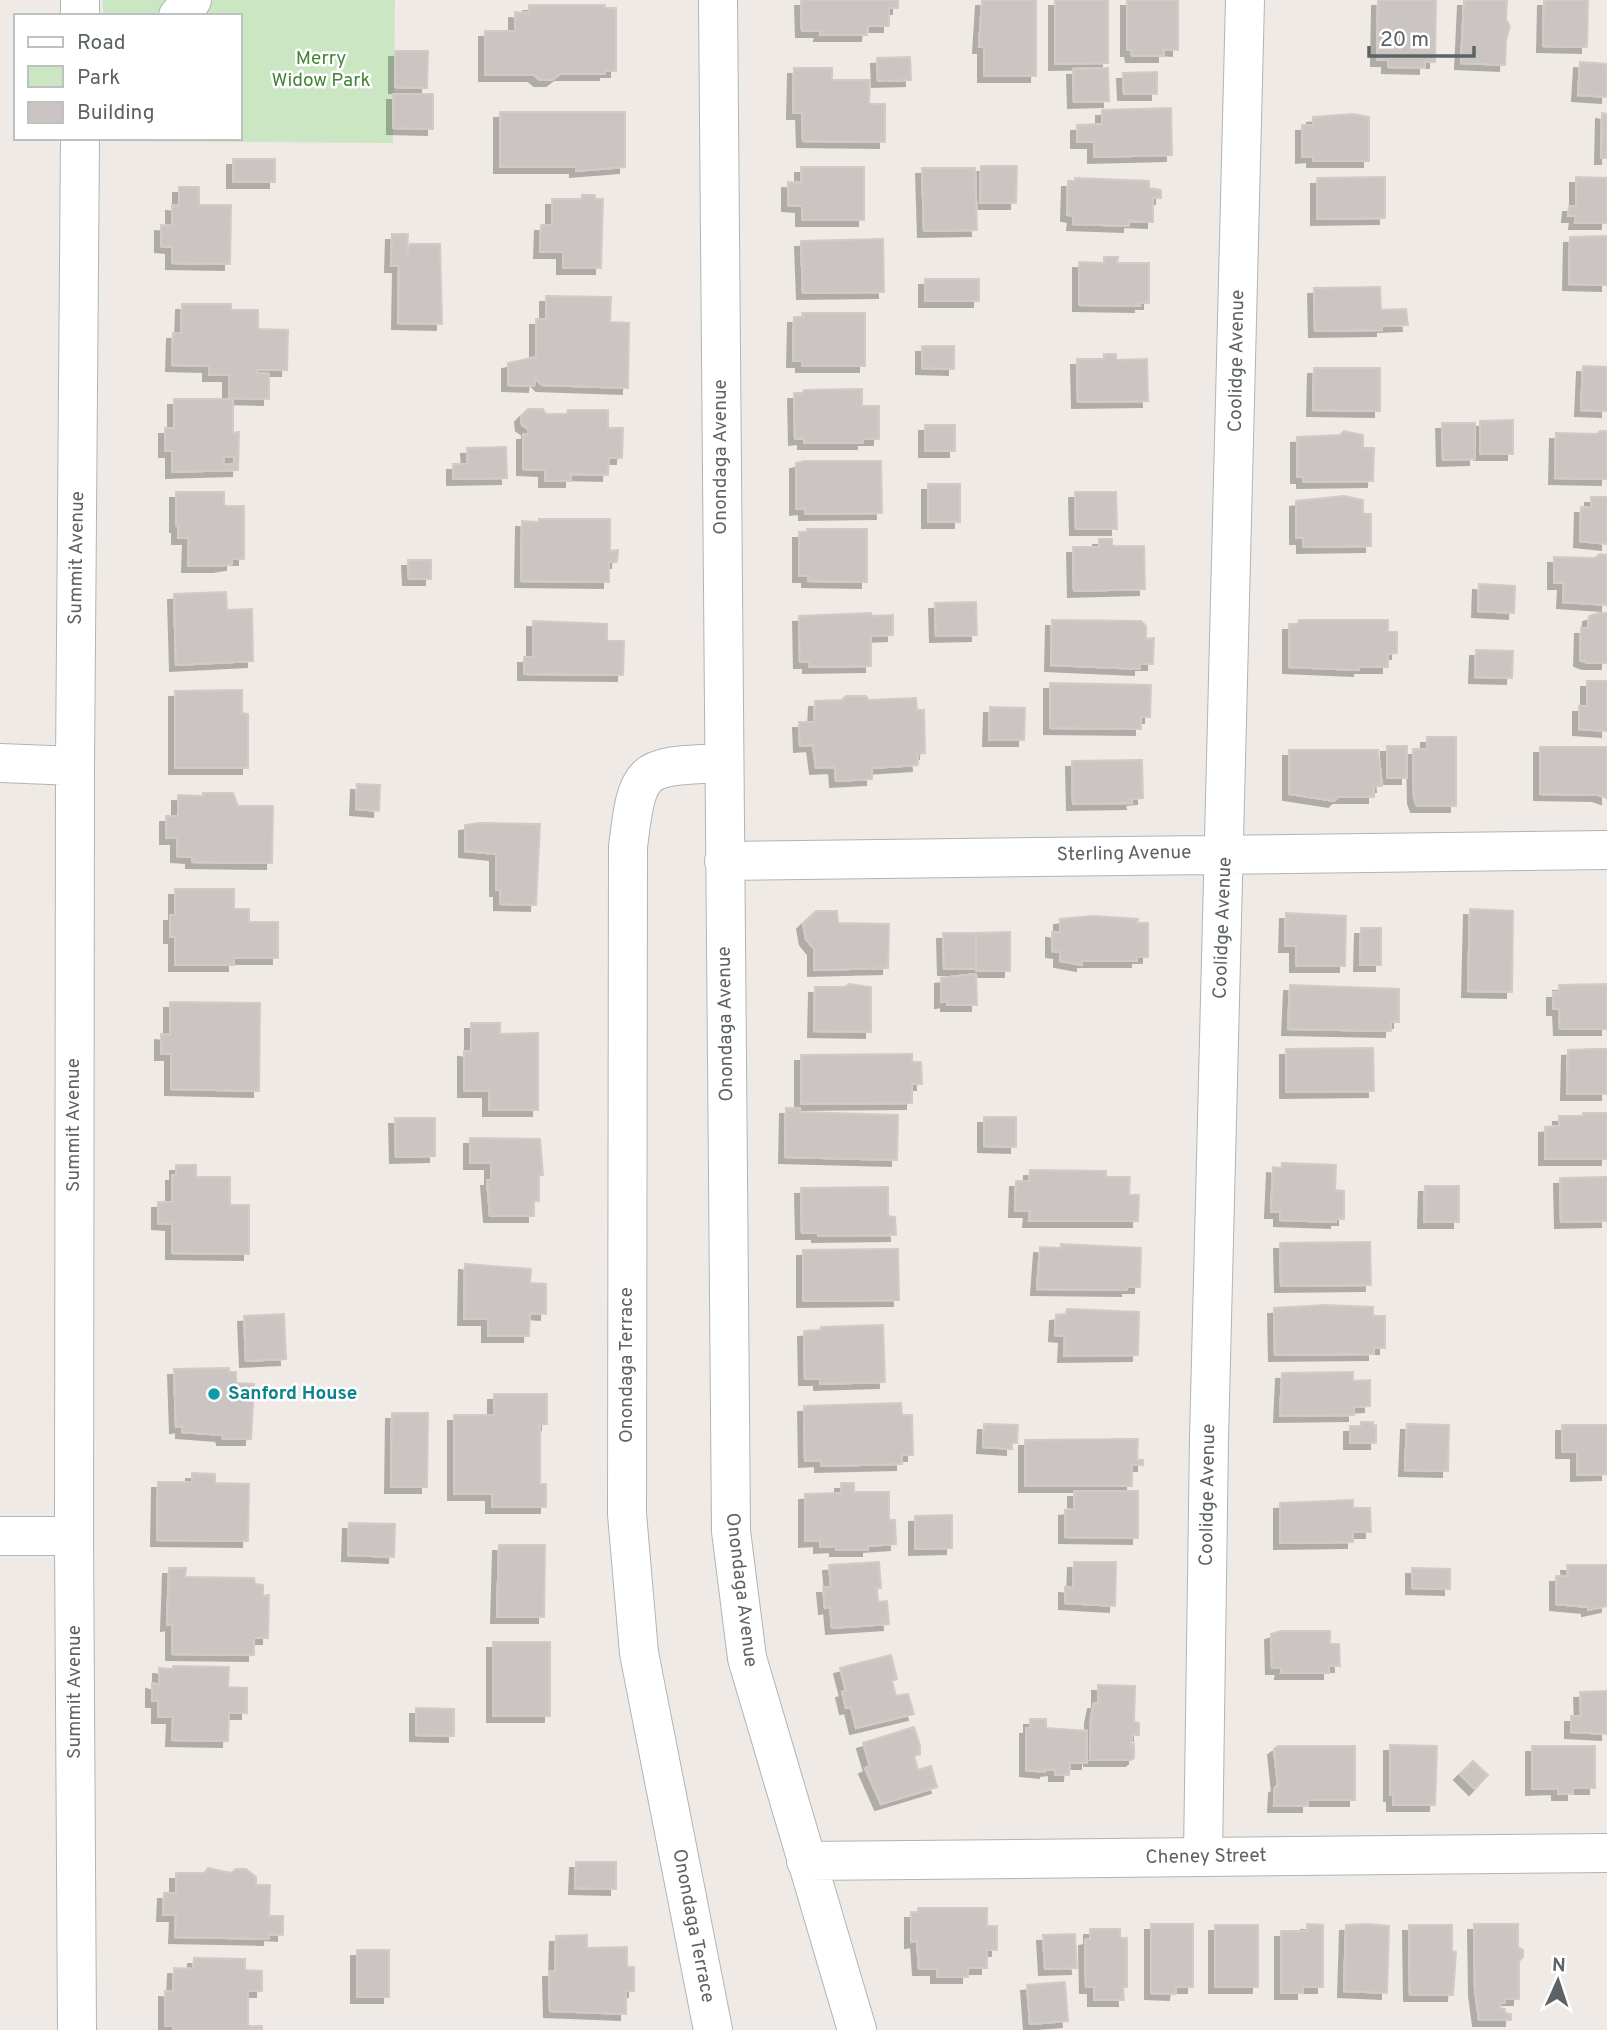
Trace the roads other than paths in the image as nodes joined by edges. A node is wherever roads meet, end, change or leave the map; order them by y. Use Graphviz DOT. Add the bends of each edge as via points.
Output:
graph roads {
  1 [pos="192,0"];
  2 [pos="718,0"];
  3 [pos="1245,0"];
  4 [pos="180,14"];
  5 [pos="80,140"];
  6 [pos="97,140"];
  7 [pos="80,219"];
  8 [pos="723,763"];
  9 [pos="0,764"];
  10 [pos="75,766"];
  11 [pos="1607,850"];
  12 [pos="1225,853"];
  13 [pos="724,861"];
  14 [pos="0,1536"];
  15 [pos="74,1536"];
  16 [pos="1607,1853"];
  17 [pos="1203,1857"];
  18 [pos="806,1861"];
  19 [pos="78,2030"];
  20 [pos="713,2030"];
  21 [pos="857,2030"];
  1 -- 4 [label="street"];
  2 -- 8 [label="street, Onondaga Avenue"];
  3 -- 12 [label="street, Coolidge Avenue"];
  5 -- 7 [label="street, Summit Avenue"];
  6 -- 7 [label="street, Summit Avenue"];
  7 -- 10 [label="street, Summit Avenue"];
  8 -- 13 [label="street, Onondaga Avenue"];
  8 -- 20 [label="street, Onondaga Terrace" via="663,766 645,778 634,795 628,847 626,1514 639,1653"];
  9 -- 10 [label="street"];
  10 -- 15 [label="street, Summit Avenue"];
  11 -- 12 [label="street, Sterling Avenue"];
  12 -- 13 [label="street, Sterling Avenue"];
  12 -- 17 [label="street, Coolidge Avenue"];
  13 -- 18 [label="street, Onondaga Avenue" via="731,1531 747,1658"];
  14 -- 15 [label="street"];
  15 -- 19 [label="street, Summit Avenue"];
  16 -- 17 [label="street, Cheney Street"];
  17 -- 18 [label="street, Cheney Street"];
  18 -- 21 [label="street, Onondaga Avenue"];
}
